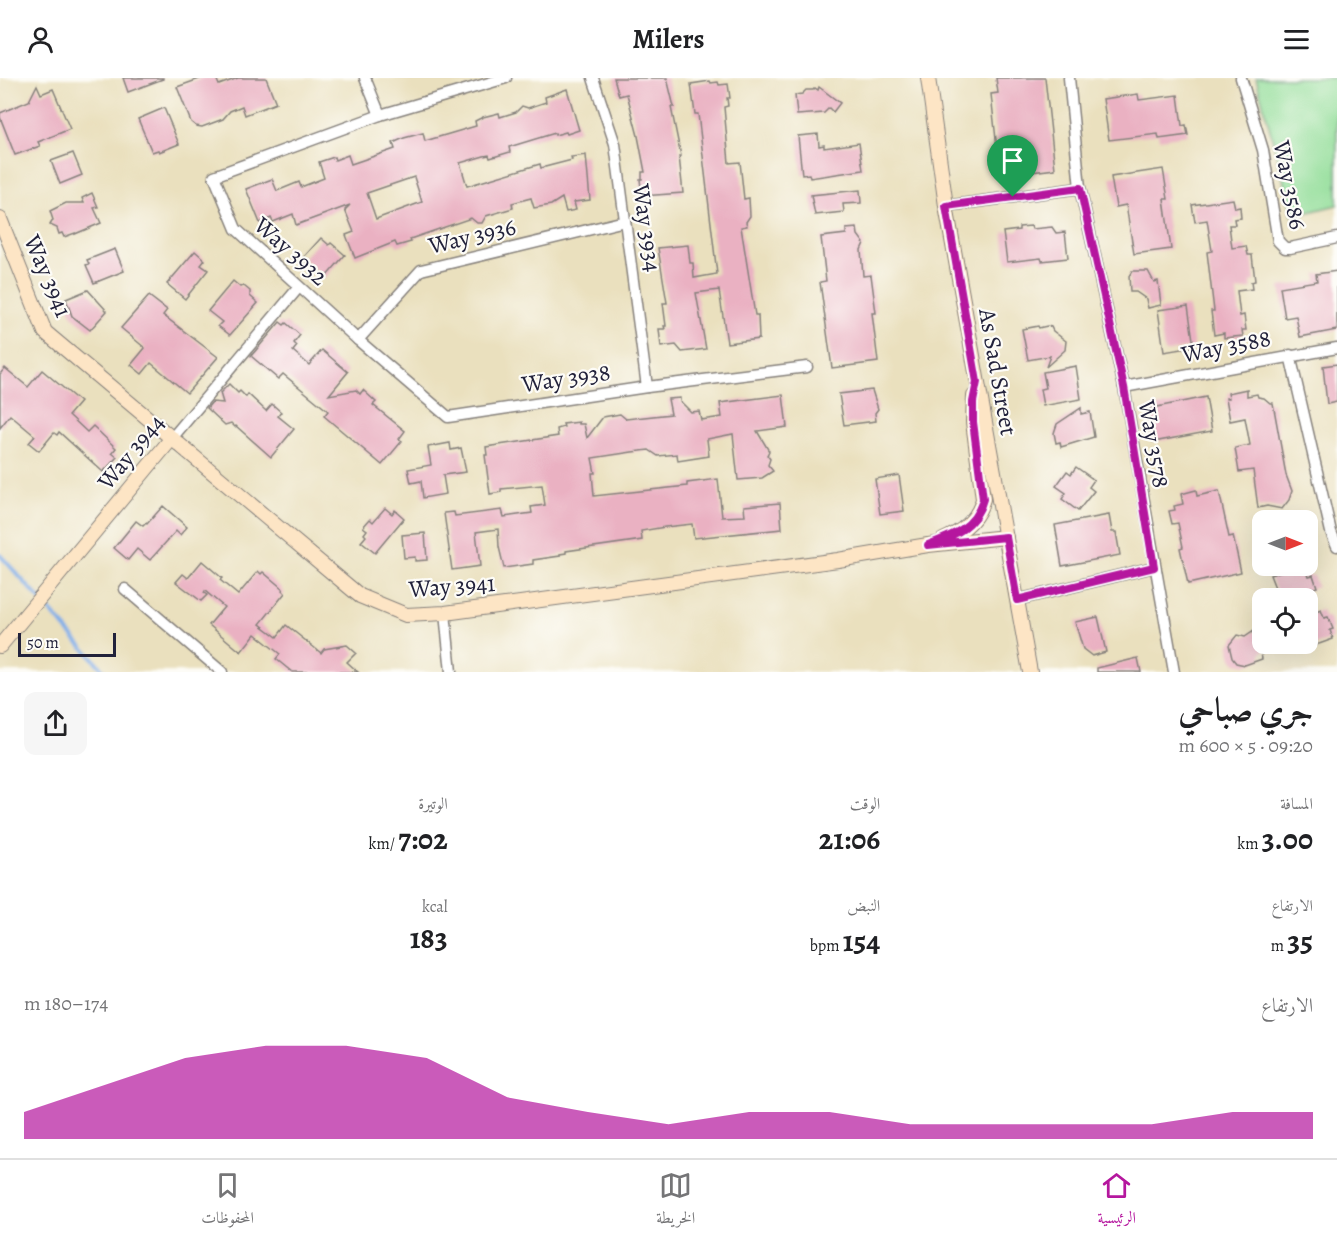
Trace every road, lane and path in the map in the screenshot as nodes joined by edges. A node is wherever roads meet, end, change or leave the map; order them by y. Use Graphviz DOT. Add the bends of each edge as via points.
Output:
graph roads {
  1 [pos="365,78"];
  2 [pos="506,78"];
  3 [pos="594,78"];
  4 [pos="928,78"];
  5 [pos="1070,78"];
  6 [pos="1241,78"];
  7 [pos="380,115"];
  8 [pos="1080,188"];
  9 [pos="946,206"];
  10 [pos="0,219"];
  11 [pos="625,221"];
  12 [pos="1337,238"];
  13 [pos="299,287"];
  14 [pos="358,340"];
  15 [pos="1337,348"];
  16 [pos="1290,355"];
  17 [pos="807,367"];
  18 [pos="977,382"];
  19 [pos="647,387"];
  20 [pos="1124,387"];
  21 [pos="172,438"];
  22 [pos="1334,531"];
  23 [pos="1006,537"];
  24 [pos="928,545"];
  25 [pos="1337,546"];
  26 [pos="1154,567"];
  27 [pos="125,589"];
  28 [pos="1017,600"];
  29 [pos="445,613"];
  30 [pos="0,646"];
  31 [pos="222,672"];
  32 [pos="451,672"];
  33 [pos="1030,672"];
  34 [pos="1174,672"];
  1 -- 7 [label="street"];
  2 -- 7 [label="street, Way 3932"];
  3 -- 11 [label="street, Way 3934" via="615,144"];
  4 -- 9 [label="street, As Sad Street"];
  5 -- 8 [label="street, Way 3578"];
  6 -- 12 [label="street, Way 3586" via="1263,150 1278,241 1290,248"];
  7 -- 13 [label="street, Way 3932" via="214,176 236,229"];
  8 -- 9 [label="street"];
  8 -- 20 [label="street, Way 3578"];
  9 -- 18 [label="street, As Sad Street"];
  10 -- 21 [label="street, Way 3941" via="45,332"];
  11 -- 14 [label="street, Way 3936" via="421,270"];
  11 -- 19 [label="street, Way 3934"];
  13 -- 14 [label="street, Way 3932"];
  13 -- 21 [label="street, Way 3944"];
  14 -- 19 [label="street, Way 3938" via="448,417"];
  15 -- 16 [label="street, Way 3588"];
  16 -- 20 [label="street, Way 3588"];
  16 -- 22 [label="street"];
  17 -- 19 [label="street, Way 3938"];
  18 -- 23 [label="street, As Sad Street"];
  18 -- 24 [label="street" via="973,422 983,490 980,509 969,525"];
  20 -- 26 [label="street, Way 3578"];
  21 -- 29 [label="street, Way 3941" via="360,596 406,615"];
  21 -- 30 [label="street, Way 3944"];
  22 -- 25 [label="street"];
  23 -- 24 [label="street, Way 3941"];
  23 -- 28 [label="street, As Sad Street"];
  24 -- 29 [label="street, Way 3941"];
  26 -- 28 [label="street"];
  26 -- 34 [label="street, Way 3578"];
  27 -- 31 [label="street"];
  28 -- 33 [label="street, As Sad Street"];
  29 -- 32 [label="street"];
}
